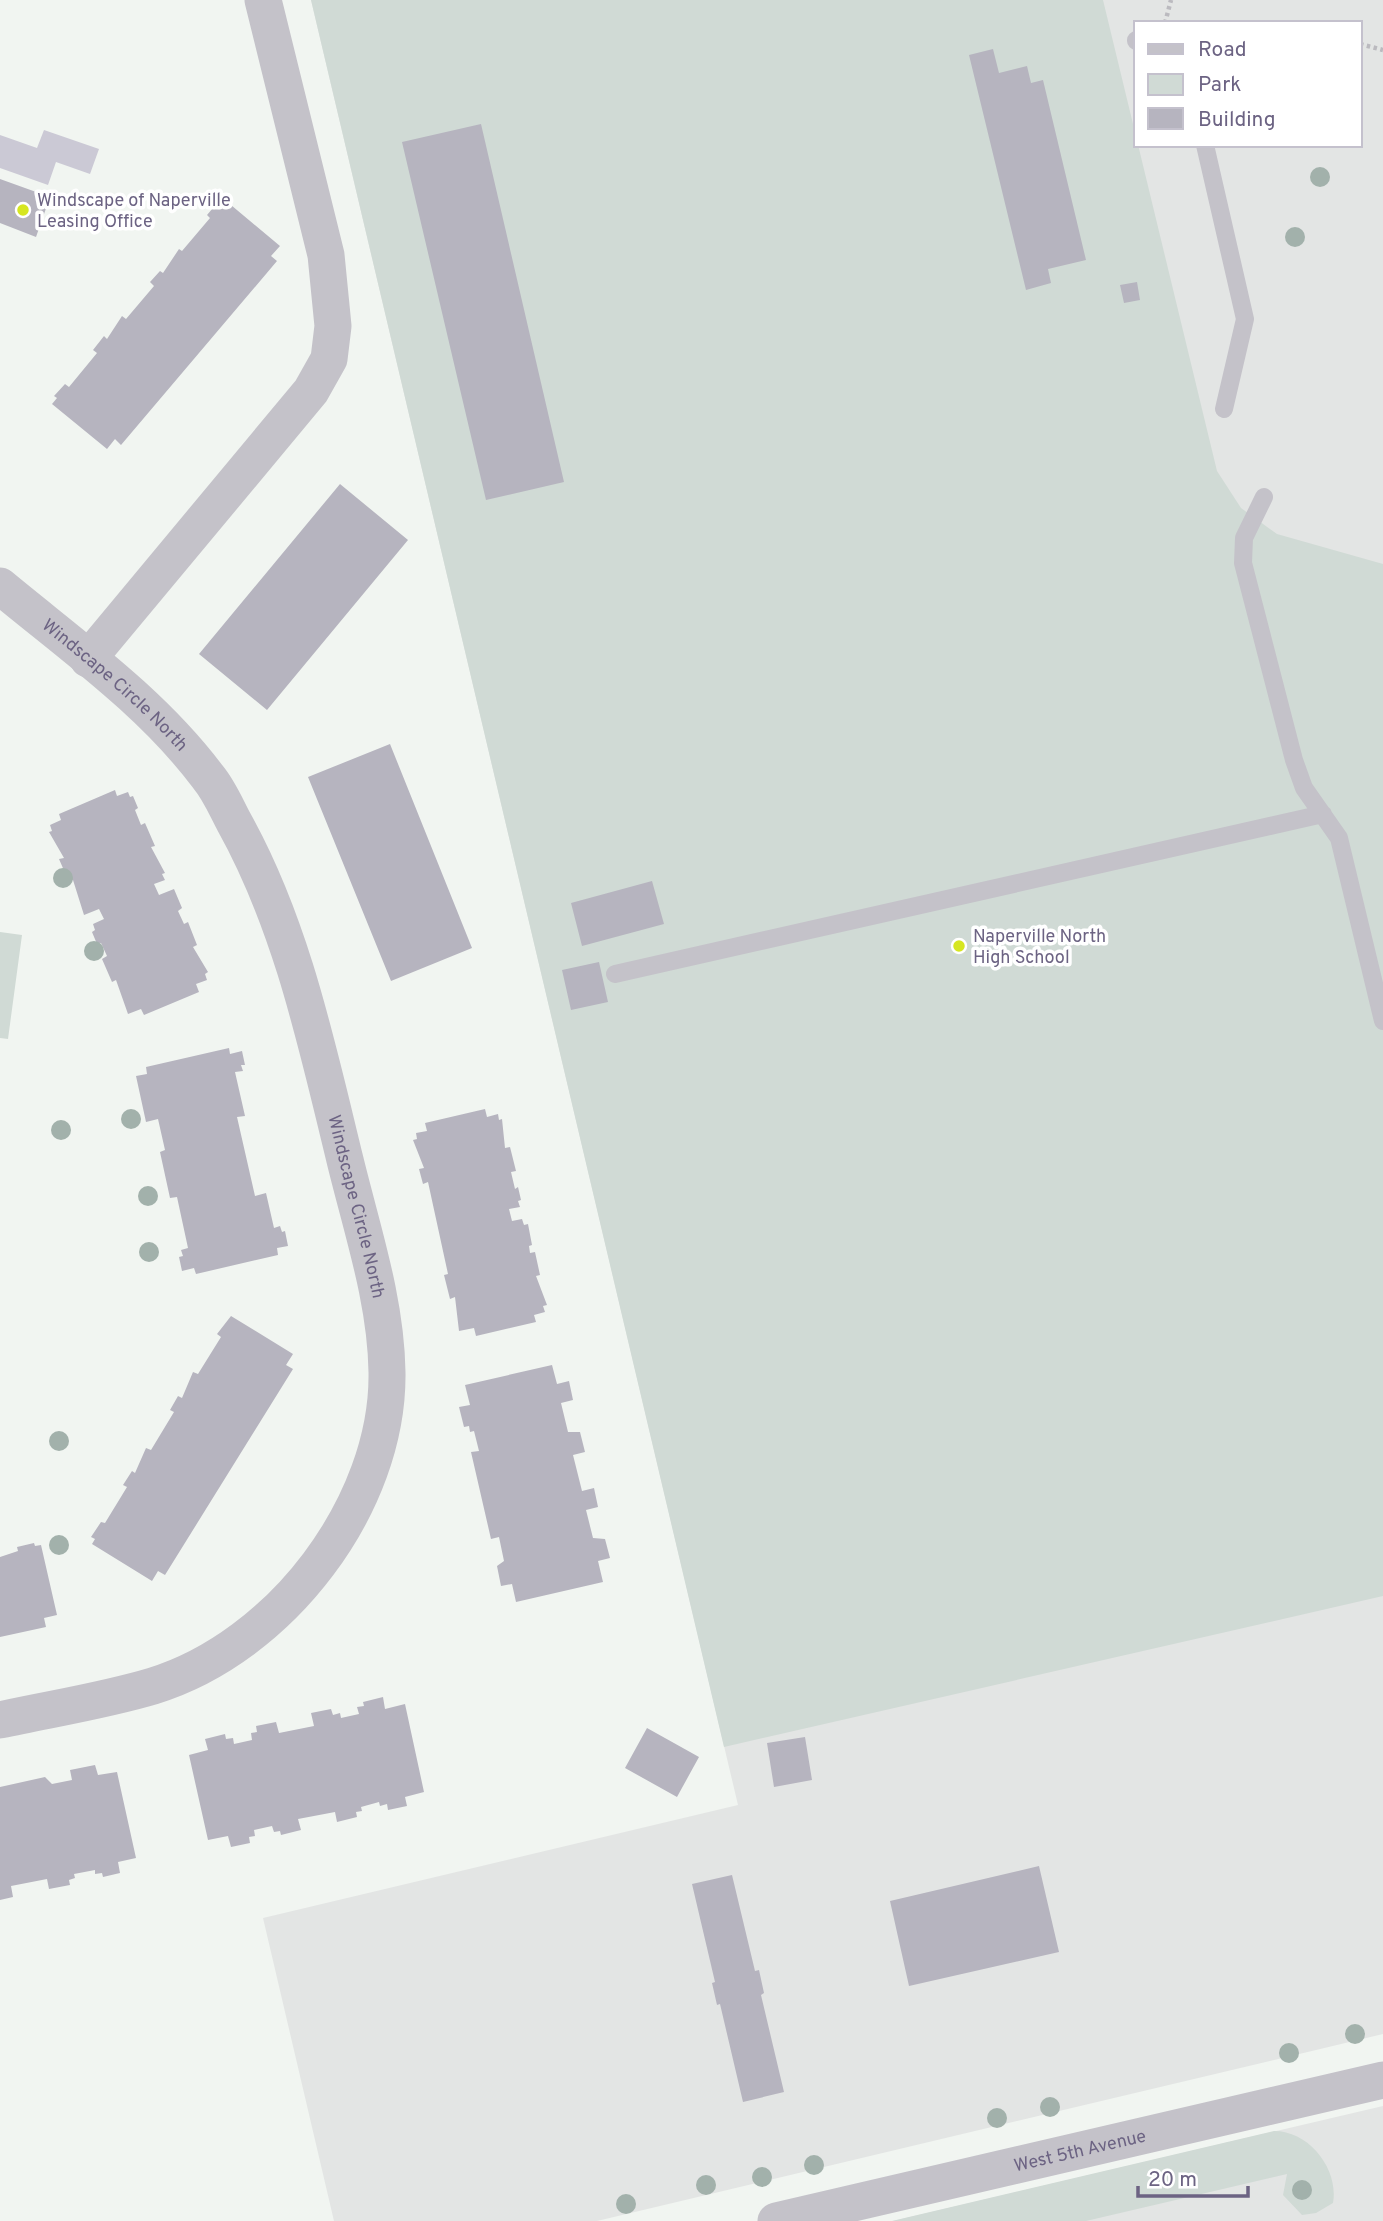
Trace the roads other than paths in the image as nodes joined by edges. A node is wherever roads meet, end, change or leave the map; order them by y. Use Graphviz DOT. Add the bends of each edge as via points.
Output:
graph roads {
  1 [pos="263,0"];
  2 [pos="1205,147"];
  3 [pos="1224,409"];
  4 [pos="1264,497"];
  5 [pos="0,586"];
  6 [pos="88,659"];
  7 [pos="1323,814"];
  8 [pos="615,974"];
  9 [pos="1383,1021"];
  10 [pos="0,1720"];
  11 [pos="1383,2080"];
  12 [pos="776,2221"];
  1 -- 6 [label="street" via="326,256 333,326 329,359 311,391"];
  2 -- 3 [label="lane" via="1245,319"];
  4 -- 7 [label="lane" via="1244,538 1243,563 1294,760 1304,788"];
  5 -- 6 [label="street, Windscape Circle North"];
  6 -- 10 [label="street, Windscape Circle North" via="167,729 210,779 273,905 323,1069 382,1312 385,1421 348,1517 318,1567 295,1595 258,1627 207,1662 154,1685"];
  7 -- 8 [label="lane"];
  7 -- 9 [label="lane" via="1339,838"];
  11 -- 12 [label="street, West 5th Avenue"];
}
